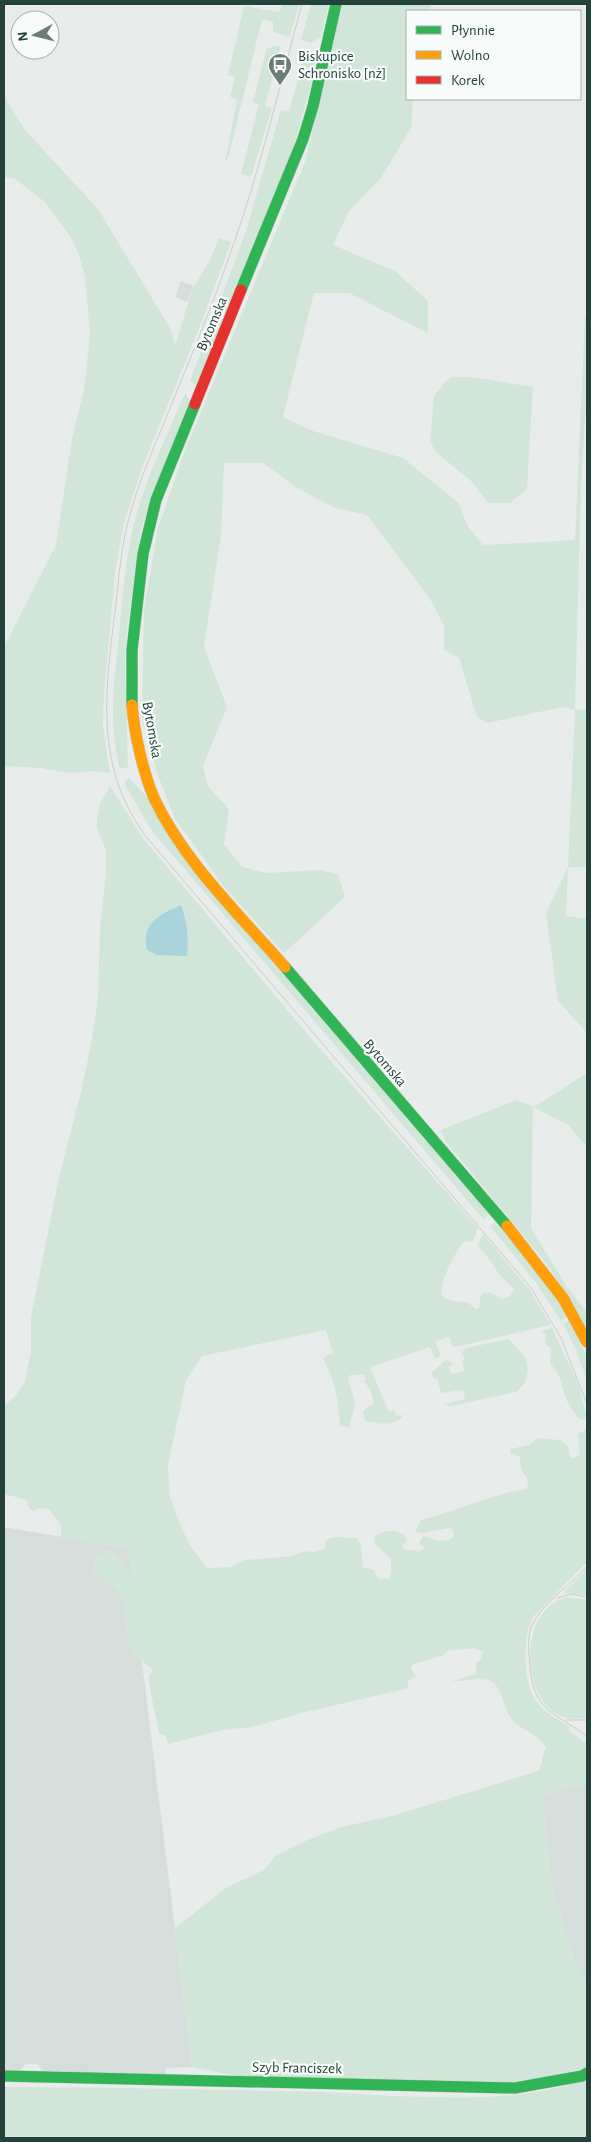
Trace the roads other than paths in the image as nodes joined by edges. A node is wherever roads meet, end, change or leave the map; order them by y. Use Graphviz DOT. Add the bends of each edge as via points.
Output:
graph roads {
  1 [pos="336,4"];
  2 [pos="587,1342"];
  3 [pos="587,2073"];
  4 [pos="4,2076"];
  1 -- 2 [label="street, Bytomska" via="303,139 167,472 146,534 132,650 131,696 136,738 154,797 187,853 529,1252 563,1298"];
  3 -- 4 [label="street, Szyb Franciszek" via="515,2088"];
}
